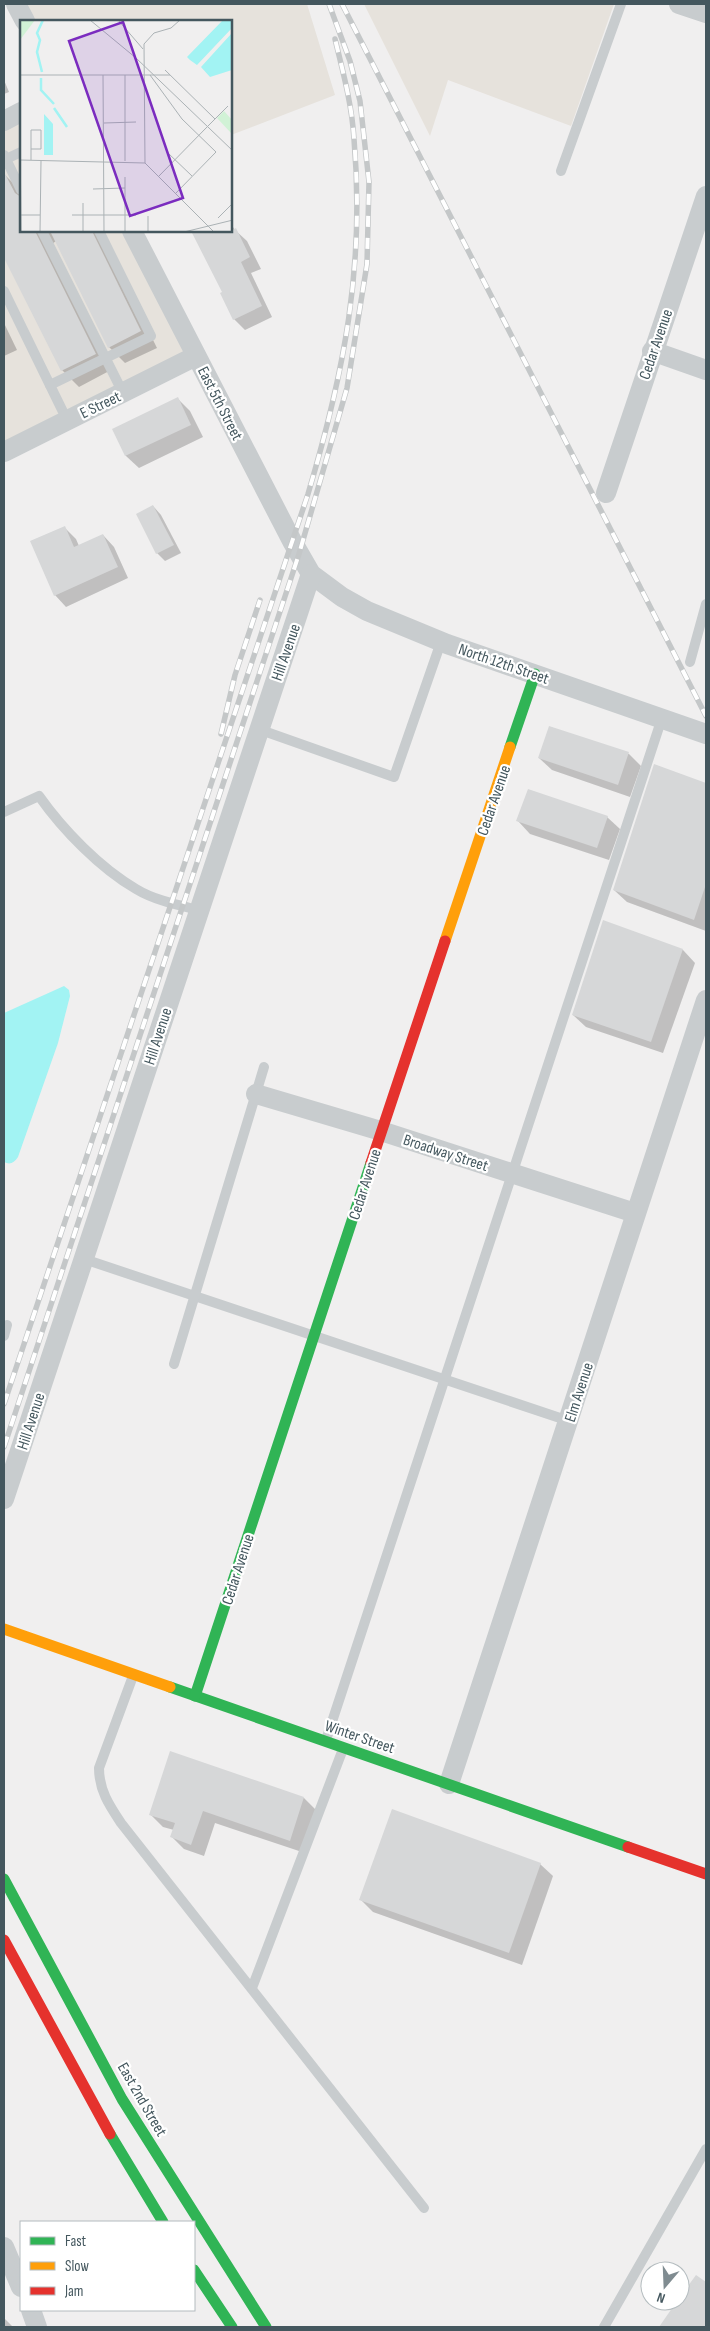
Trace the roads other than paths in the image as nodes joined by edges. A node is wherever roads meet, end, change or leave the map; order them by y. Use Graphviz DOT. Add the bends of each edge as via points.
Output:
graph roads {
  1 [pos="16,4"];
  2 [pos="621,4"];
  3 [pos="679,4"];
  4 [pos="706,13"];
  5 [pos="24,20"];
  6 [pos="20,113"];
  7 [pos="4,121"];
  8 [pos="20,152"];
  9 [pos="4,158"];
  10 [pos="561,171"];
  11 [pos="20,188"];
  12 [pos="706,196"];
  13 [pos="43,232"];
  14 [pos="99,232"];
  15 [pos="133,232"];
  16 [pos="4,291"];
  17 [pos="652,351"];
  18 [pos="196,356"];
  19 [pos="106,358"];
  20 [pos="706,370"];
  21 [pos="50,385"];
  22 [pos="123,393"];
  23 [pos="67,420"];
  24 [pos="4,452"];
  25 [pos="606,492"];
  26 [pos="311,574"];
  27 [pos="706,604"];
  28 [pos="441,642"];
  29 [pos="690,662"];
  30 [pos="535,674"];
  31 [pos="662,718"];
  32 [pos="258,729"];
  33 [pos="706,734"];
  34 [pos="4,812"];
  35 [pos="198,910"];
  36 [pos="706,1000"];
  37 [pos="264,1067"];
  38 [pos="256,1094"];
  39 [pos="381,1131"];
  40 [pos="512,1173"];
  41 [pos="635,1213"];
  42 [pos="84,1259"];
  43 [pos="194,1296"];
  44 [pos="7,1325"];
  45 [pos="313,1335"];
  46 [pos="4,1336"];
  47 [pos="174,1364"];
  48 [pos="444,1380"];
  49 [pos="569,1421"];
  50 [pos="4,1499"];
  51 [pos="4,1629"];
  52 [pos="133,1674"];
  53 [pos="195,1696"];
  54 [pos="326,1741"];
  55 [pos="344,1748"];
  56 [pos="449,1784"];
  57 [pos="706,1874"];
  58 [pos="4,1880"];
  59 [pos="4,1940"];
  60 [pos="252,1988"];
  61 [pos="706,2149"];
  62 [pos="424,2208"];
  63 [pos="162,2221"];
  64 [pos="4,2246"];
  65 [pos="195,2272"];
  66 [pos="20,2285"];
  67 [pos="31,2311"];
  68 [pos="37,2327"];
  69 [pos="232,2327"];
  70 [pos="266,2327"];
  71 [pos="604,2327"];
  1 -- 5 [label="street"];
  2 -- 10 [label="lane"];
  3 -- 4 [label="street"];
  6 -- 7 [label="street"];
  8 -- 9 [label="lane"];
  9 -- 11 [label="lane"];
  12 -- 17 [label="street, Cedar Avenue"];
  13 -- 19 [label="lane"];
  14 -- 19 [label="lane" via="151,336"];
  15 -- 18 [label="street, East 5th Street"];
  16 -- 21 [label="lane"];
  17 -- 20 [label="street"];
  17 -- 25 [label="street, Cedar Avenue"];
  18 -- 22 [label="street, E Street"];
  18 -- 26 [label="street, East 5th Street"];
  19 -- 21 [label="lane"];
  19 -- 22 [label="lane"];
  21 -- 23 [label="lane"];
  22 -- 23 [label="street, E Street"];
  23 -- 24 [label="street, E Street"];
  26 -- 28 [label="street, North 12th Street" via="354,604"];
  26 -- 32 [label="street, Hill Avenue"];
  27 -- 29 [label="lane"];
  28 -- 30 [label="street, North 12th Street"];
  28 -- 32 [label="lane" via="394,777"];
  30 -- 31 [label="street, North 12th Street"];
  30 -- 39 [label="main road, Cedar Avenue"];
  31 -- 33 [label="street, North 12th Street"];
  31 -- 40 [label="lane"];
  32 -- 35 [label="street, Hill Avenue"];
  34 -- 35 [label="lane" via="39,796 71,836 130,886 155,898"];
  35 -- 42 [label="street, Hill Avenue"];
  36 -- 41 [label="street, Elm Avenue"];
  37 -- 38 [label="lane"];
  38 -- 39 [label="street, Broadway Street"];
  38 -- 43 [label="lane"];
  39 -- 40 [label="street, Broadway Street"];
  39 -- 45 [label="main road, Cedar Avenue"];
  40 -- 41 [label="street, Broadway Street"];
  40 -- 48 [label="lane"];
  41 -- 49 [label="street, Elm Avenue"];
  42 -- 43 [label="lane"];
  42 -- 50 [label="street, Hill Avenue"];
  43 -- 45 [label="lane"];
  43 -- 47 [label="lane"];
  44 -- 46 [label="lane"];
  45 -- 48 [label="lane"];
  45 -- 53 [label="main road, Cedar Avenue"];
  48 -- 49 [label="lane"];
  48 -- 54 [label="lane"];
  49 -- 56 [label="street, Elm Avenue"];
  51 -- 52 [label="main road, Winter Street"];
  52 -- 53 [label="main road, Winter Street"];
  52 -- 60 [label="lane" via="99,1768 104,1796 121,1823"];
  53 -- 54 [label="main road, Winter Street"];
  54 -- 55 [label="main road, Winter Street"];
  55 -- 56 [label="main road, Winter Street"];
  55 -- 60 [label="lane"];
  56 -- 57 [label="main road, Winter Street"];
  58 -- 70 [label="main road, East 2nd Street" via="122,2099"];
  59 -- 63 [label="main road" via="93,2106"];
  60 -- 62 [label="lane"];
  61 -- 71 [label="lane"];
  64 -- 66 [label="street"];
  65 -- 69 [label="main road"];
  67 -- 68 [label="street"];
}
